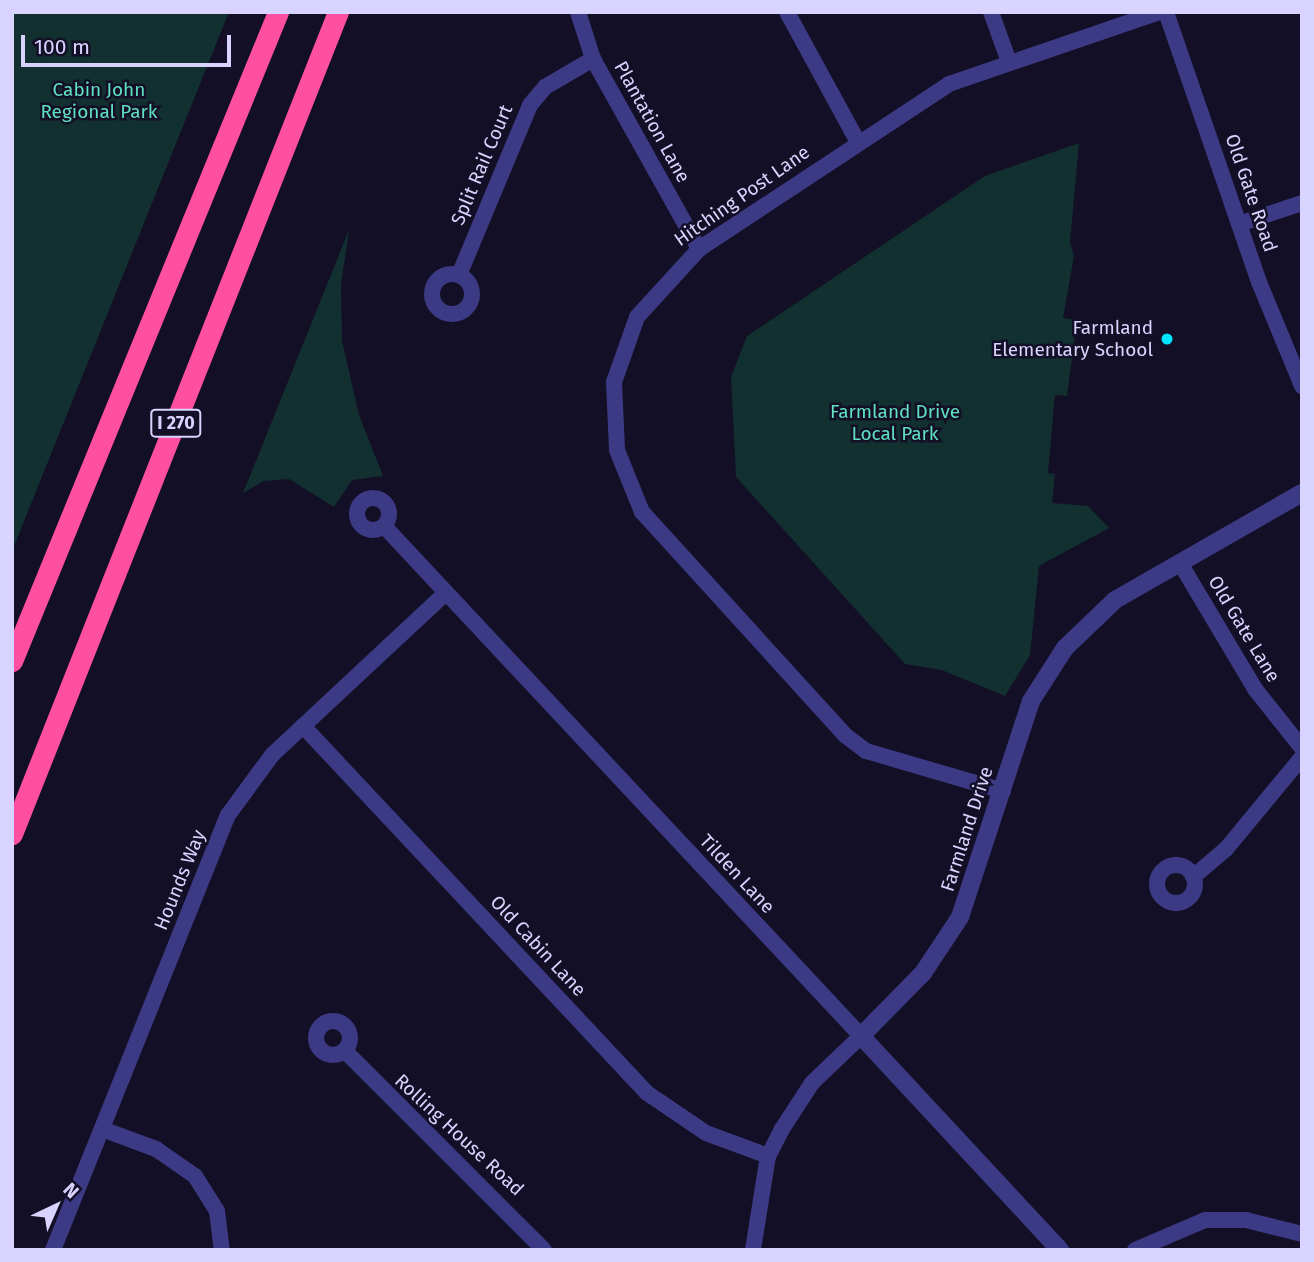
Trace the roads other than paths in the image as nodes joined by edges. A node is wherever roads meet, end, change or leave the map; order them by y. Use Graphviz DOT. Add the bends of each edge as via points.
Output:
graph roads {
  1 [pos="278,12"];
  2 [pos="338,12"];
  3 [pos="578,12"];
  4 [pos="787,12"];
  5 [pos="991,12"];
  6 [pos="1159,12"];
  7 [pos="1167,12"];
  8 [pos="593,59"];
  9 [pos="1009,62"];
  10 [pos="858,142"];
  11 [pos="1302,203"];
  12 [pos="1239,224"];
  13 [pos="699,249"];
  14 [pos="458,275"];
  15 [pos="1302,386"];
  16 [pos="1302,493"];
  17 [pos="384,526"];
  18 [pos="1180,563"];
  19 [pos="446,593"];
  20 [pos="12,661"];
  21 [pos="303,726"];
  22 [pos="1302,748"];
  23 [pos="1302,757"];
  24 [pos="1003,791"];
  25 [pos="12,834"];
  26 [pos="1193,877"];
  27 [pos="861,1036"];
  28 [pos="345,1051"];
  29 [pos="102,1129"];
  30 [pos="768,1156"];
  31 [pos="1302,1234"];
  32 [pos="53,1250"];
  33 [pos="222,1250"];
  34 [pos="544,1250"];
  35 [pos="753,1250"];
  36 [pos="1060,1250"];
  37 [pos="1135,1250"];
  1 -- 20 [label="highway"];
  2 -- 25 [label="highway, I 270"];
  3 -- 8 [label="street, Plantation Lane"];
  4 -- 10 [label="street"];
  5 -- 9 [label="street"];
  6 -- 9 [label="street, Hitching Post Lane"];
  7 -- 12 [label="street, Old Gate Road"];
  8 -- 13 [label="street, Plantation Lane"];
  8 -- 14 [label="street, Split Rail Court" via="545,87 530,105"];
  9 -- 10 [label="street, Hitching Post Lane" via="949,84"];
  10 -- 13 [label="street, Hitching Post Lane"];
  11 -- 12 [label="street"];
  12 -- 15 [label="street, Old Gate Road"];
  13 -- 24 [label="street, Hitching Post Lane" via="647,302 618,366 613,425 637,503 654,530 854,743"];
  16 -- 18 [label="street, Farmland Drive"];
  17 -- 19 [label="street, Tilden Lane"];
  18 -- 22 [label="street, Old Gate Lane" via="1255,689"];
  18 -- 24 [label="street, Farmland Drive" via="1115,600 1059,656 1031,701"];
  19 -- 21 [label="street, Hounds Way"];
  19 -- 27 [label="street, Tilden Lane"];
  21 -- 29 [label="street, Hounds Way" via="250,781 228,815"];
  21 -- 30 [label="street, Old Cabin Lane" via="647,1093 706,1133"];
  23 -- 26 [label="street" via="1226,849"];
  24 -- 27 [label="street, Farmland Drive" via="960,917 923,973"];
  27 -- 30 [label="street, Farmland Drive" via="812,1083"];
  27 -- 36 [label="street, Tilden Lane"];
  28 -- 34 [label="street, Rolling House Road"];
  29 -- 32 [label="street, Hounds Way"];
  29 -- 33 [label="street" via="156,1149 195,1176 218,1211"];
  30 -- 35 [label="street, Farmland Drive"];
  31 -- 37 [label="street" via="1247,1220 1205,1220"];
}
